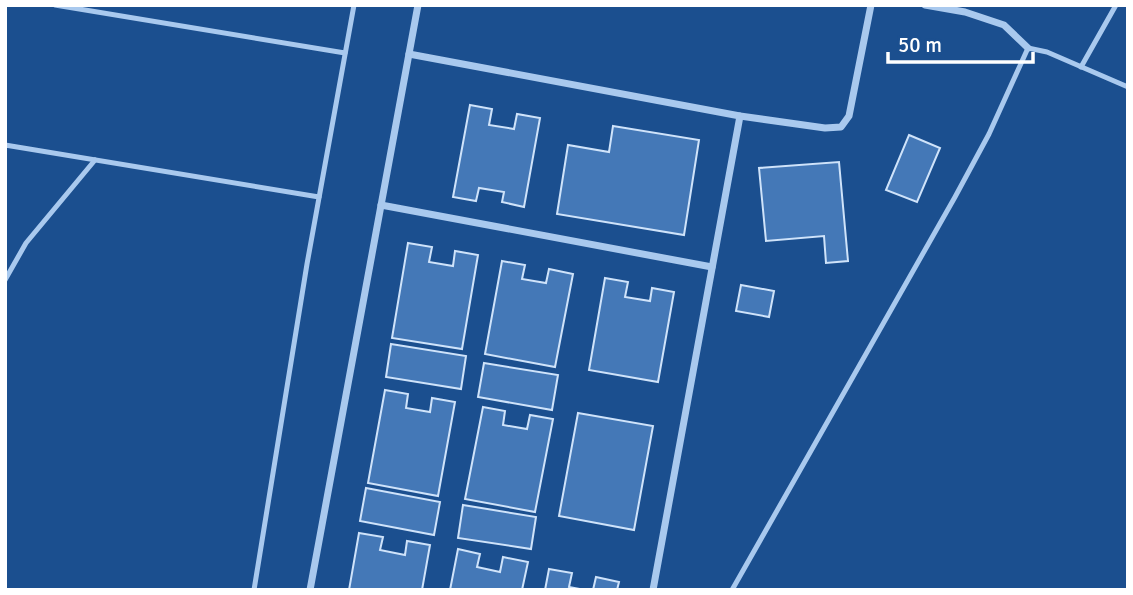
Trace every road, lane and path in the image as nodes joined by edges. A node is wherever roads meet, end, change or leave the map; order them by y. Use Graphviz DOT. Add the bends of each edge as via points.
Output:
graph roads {
  1 [pos="55,5"];
  2 [pos="354,5"];
  3 [pos="418,5"];
  4 [pos="871,5"];
  5 [pos="925,5"];
  6 [pos="1116,5"];
  7 [pos="1028,48"];
  8 [pos="345,53"];
  9 [pos="409,54"];
  10 [pos="1081,67"];
  11 [pos="1128,87"];
  12 [pos="740,116"];
  13 [pos="5,145"];
  14 [pos="95,160"];
  15 [pos="319,197"];
  16 [pos="382,205"];
  17 [pos="712,267"];
  18 [pos="5,280"];
  19 [pos="254,590"];
  20 [pos="310,590"];
  21 [pos="653,590"];
  22 [pos="732,590"];
  1 -- 8 [label="lane"];
  2 -- 8 [label="lane"];
  3 -- 9 [label="street"];
  4 -- 12 [label="street" via="849,116 841,127"];
  5 -- 7 [label="street" via="1004,25"];
  6 -- 10 [label="lane"];
  7 -- 10 [label="lane"];
  7 -- 22 [label="lane" via="961,186"];
  8 -- 15 [label="lane"];
  9 -- 12 [label="street"];
  9 -- 16 [label="street"];
  10 -- 11 [label="lane"];
  12 -- 17 [label="street"];
  13 -- 14 [label="lane"];
  14 -- 15 [label="lane"];
  14 -- 18 [label="lane" via="26,243"];
  15 -- 19 [label="lane"];
  16 -- 17 [label="street"];
  16 -- 20 [label="street"];
  17 -- 21 [label="street"];
}
